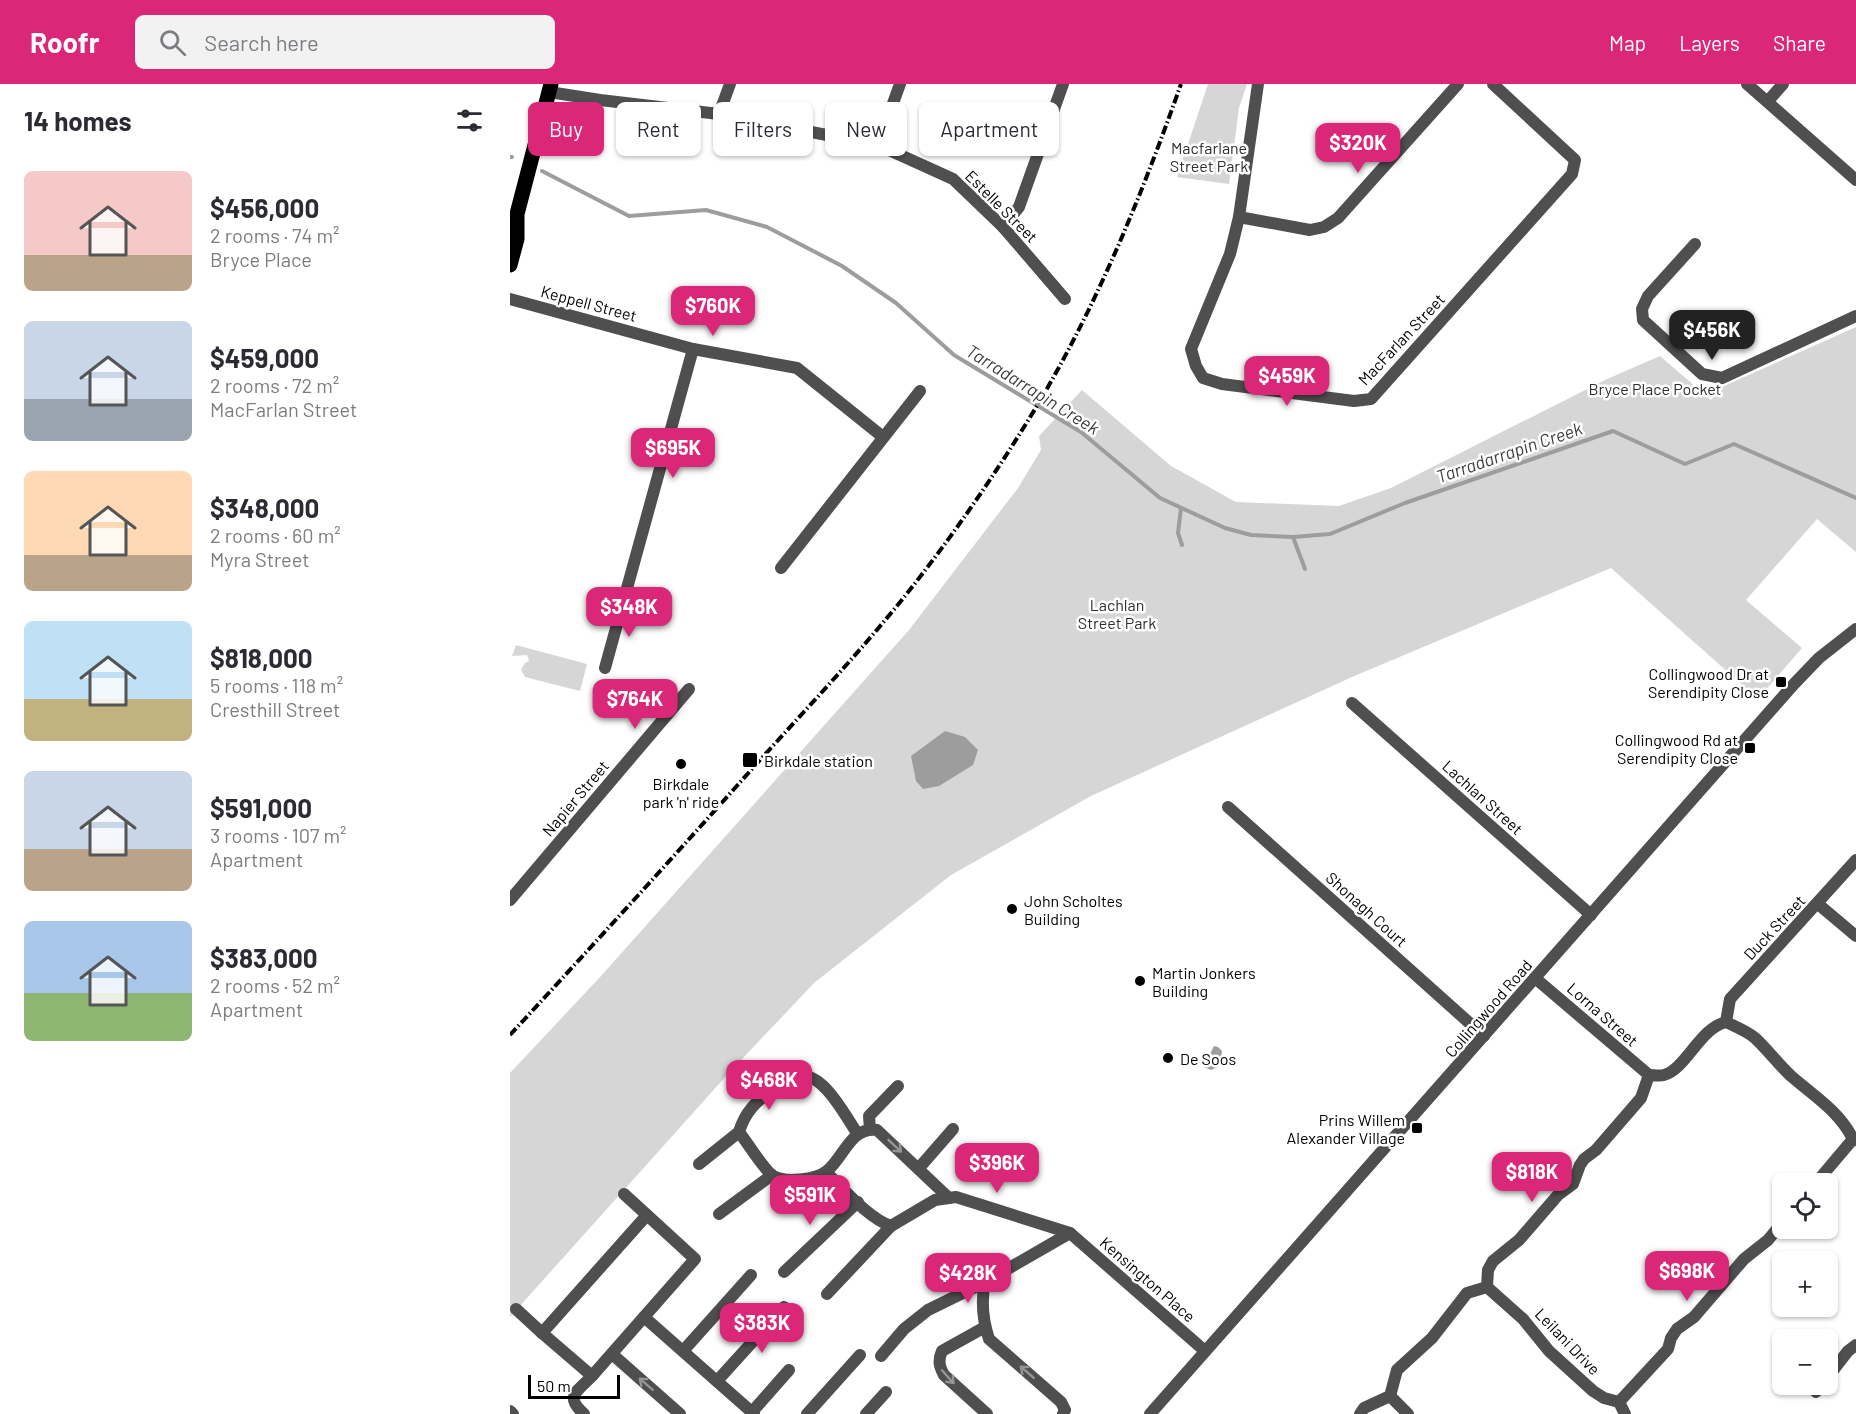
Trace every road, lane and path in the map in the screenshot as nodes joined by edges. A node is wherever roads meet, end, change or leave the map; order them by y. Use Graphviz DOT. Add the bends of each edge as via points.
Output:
graph roads {
  1 [pos="730,84"];
  2 [pos="900,84"];
  3 [pos="1063,84"];
  4 [pos="1258,84"];
  5 [pos="1458,84"];
  6 [pos="1493,84"];
  7 [pos="1747,84"];
  8 [pos="1783,84"];
  9 [pos="550,88"];
  10 [pos="1768,101"];
  11 [pos="723,102"];
  12 [pos="894,102"];
  13 [pos="713,113"];
  14 [pos="902,156"];
  15 [pos="1856,180"];
  16 [pos="1239,217"];
  17 [pos="513,220"];
  18 [pos="1003,227"];
  19 [pos="1695,244"];
  20 [pos="510,265"];
  21 [pos="510,299"];
  22 [pos="1065,299"];
  23 [pos="1856,316"];
  24 [pos="693,349"];
  25 [pos="920,391"];
  26 [pos="882,437"];
  27 [pos="781,568"];
  28 [pos="1856,629"];
  29 [pos="605,668"];
  30 [pos="689,689"];
  31 [pos="1352,704"];
  32 [pos="1228,807"];
  33 [pos="1856,860"];
  34 [pos="510,900"];
  35 [pos="1818,904"];
  36 [pos="1591,915"];
  37 [pos="1856,936"];
  38 [pos="1535,978"];
  39 [pos="1726,1022"];
  40 [pos="1484,1036"];
  41 [pos="1649,1075"];
  42 [pos="898,1086"];
  43 [pos="870,1129"];
  44 [pos="953,1129"];
  45 [pos="739,1132"];
  46 [pos="857,1133"];
  47 [pos="1855,1139"];
  48 [pos="699,1164"];
  49 [pos="919,1168"];
  50 [pos="826,1172"];
  51 [pos="1825,1173"];
  52 [pos="772,1175"];
  53 [pos="624,1194"];
  54 [pos="950,1198"];
  55 [pos="858,1202"];
  56 [pos="719,1214"];
  57 [pos="647,1215"];
  58 [pos="891,1226"];
  59 [pos="1070,1233"];
  60 [pos="1772,1234"];
  61 [pos="784,1272"];
  62 [pos="751,1275"];
  63 [pos="985,1282"];
  64 [pos="1487,1287"];
  65 [pos="827,1294"];
  66 [pos="784,1307"];
  67 [pos="516,1310"];
  68 [pos="644,1317"];
  69 [pos="985,1327"];
  70 [pos="542,1333"];
  71 [pos="1856,1345"];
  72 [pos="683,1351"];
  73 [pos="1205,1351"];
  74 [pos="612,1354"];
  75 [pos="860,1354"];
  76 [pos="881,1356"];
  77 [pos="1838,1364"];
  78 [pos="789,1370"];
  79 [pos="592,1376"];
  80 [pos="717,1381"];
  81 [pos="886,1392"];
  82 [pos="1390,1396"];
  83 [pos="1619,1402"];
  84 [pos="576,1411"];
  85 [pos="753,1413"];
  86 [pos="680,1414"];
  87 [pos="807,1414"];
  88 [pos="866,1414"];
  89 [pos="987,1414"];
  90 [pos="1063,1414"];
  91 [pos="1150,1414"];
  92 [pos="1360,1414"];
  93 [pos="1408,1414"];
  94 [pos="1625,1414"];
  1 -- 11 [label="street"];
  2 -- 12 [label="street"];
  3 -- 18 [label="street" via="1019,207"];
  4 -- 16 [label="street, MacFarlan Street"];
  5 -- 16 [label="street" via="1338,218 1324,227 1310,230"];
  6 -- 16 [label="street, MacFarlan Street" via="1575,160 1572,174 1371,399 1354,401 1222,384 1203,378 1191,349 1230,254"];
  7 -- 10 [label="street"];
  8 -- 10 [label="street"];
  9 -- 13 [label="street, Estelle Street" via="600,100"];
  9 -- 17 [label="main road"];
  10 -- 15 [label="street"];
  14 -- 18 [label="street, Estelle Street" via="952,179"];
  17 -- 20 [label="main road" via="517,238"];
  18 -- 22 [label="street, Estelle Street"];
  19 -- 23 [label="street" via="1648,296 1642,309 1643,320 1702,374 1722,378"];
  21 -- 24 [label="street, Keppell Street"];
  24 -- 26 [label="street, Keppell Street" via="797,368"];
  24 -- 29 [label="street"];
  25 -- 26 [label="street"];
  26 -- 27 [label="street"];
  28 -- 36 [label="street, Collingwood Road" via="1794,684"];
  30 -- 34 [label="street, Napier Street"];
  31 -- 36 [label="street, Lachlan Street"];
  32 -- 40 [label="street, Shonagh Court"];
  33 -- 35 [label="street, Duck Street"];
  35 -- 37 [label="street"];
  35 -- 39 [label="street, Duck Street" via="1730,999"];
  36 -- 38 [label="street, Collingwood Road"];
  38 -- 40 [label="street, Collingwood Road"];
  38 -- 41 [label="street, Lorna Street"];
  39 -- 41 [label="street" via="1712,1029 1665,1075"];
  39 -- 47 [label="street" via="1754,1037 1784,1070 1840,1118"];
  40 -- 73 [label="street, Collingwood Road"];
  41 -- 64 [label="street" via="1641,1098 1584,1159 1573,1184 1493,1262"];
  42 -- 43 [label="street" via="869,1116"];
  43 -- 46 [label="street"];
  43 -- 49 [label="street, one-way" via="877,1130"];
  44 -- 49 [label="street"];
  45 -- 46 [label="street" via="743,1119 757,1101 784,1081 806,1075 825,1086"];
  45 -- 48 [label="street"];
  45 -- 52 [label="street"];
  46 -- 50 [label="street"];
  47 -- 51 [label="street"];
  49 -- 54 [label="street"];
  50 -- 52 [label="street" via="797,1180"];
  50 -- 55 [label="street"];
  52 -- 56 [label="street"];
  53 -- 57 [label="street"];
  54 -- 58 [label="street" via="935,1200"];
  54 -- 59 [label="street"];
  55 -- 58 [label="street"];
  55 -- 61 [label="street"];
  57 -- 68 [label="street" via="696,1259"];
  57 -- 70 [label="street"];
  58 -- 65 [label="street"];
  59 -- 63 [label="street"];
  59 -- 73 [label="street, Kensington Place"];
  60 -- 83 [label="street" via="1744,1259 1694,1317 1677,1329 1668,1349"];
  62 -- 72 [label="street"];
  63 -- 69 [label="street"];
  63 -- 76 [label="street" via="928,1310 904,1329"];
  64 -- 82 [label="street" via="1467,1293 1432,1338 1397,1370"];
  64 -- 83 [label="street, Leilani Drive" via="1593,1391"];
  66 -- 80 [label="street"];
  67 -- 70 [label="street"];
  68 -- 72 [label="street"];
  68 -- 74 [label="street"];
  69 -- 89 [label="street, one-way" via="942,1351 939,1358 944,1375"];
  90 -- 69 [label="street, one-way" via="1061,1402 990,1339"];
  70 -- 79 [label="street"];
  71 -- 77 [label="street"];
  72 -- 80 [label="street"];
  73 -- 91 [label="street, Collingwood Road"];
  74 -- 79 [label="street"];
  86 -- 74 [label="street, one-way"];
  75 -- 87 [label="street"];
  78 -- 85 [label="street"];
  79 -- 84 [label="street" via="575,1395"];
  80 -- 85 [label="street"];
  81 -- 88 [label="street"];
  82 -- 92 [label="street" via="1364,1408"];
  82 -- 93 [label="street"];
  83 -- 94 [label="street"];
}
